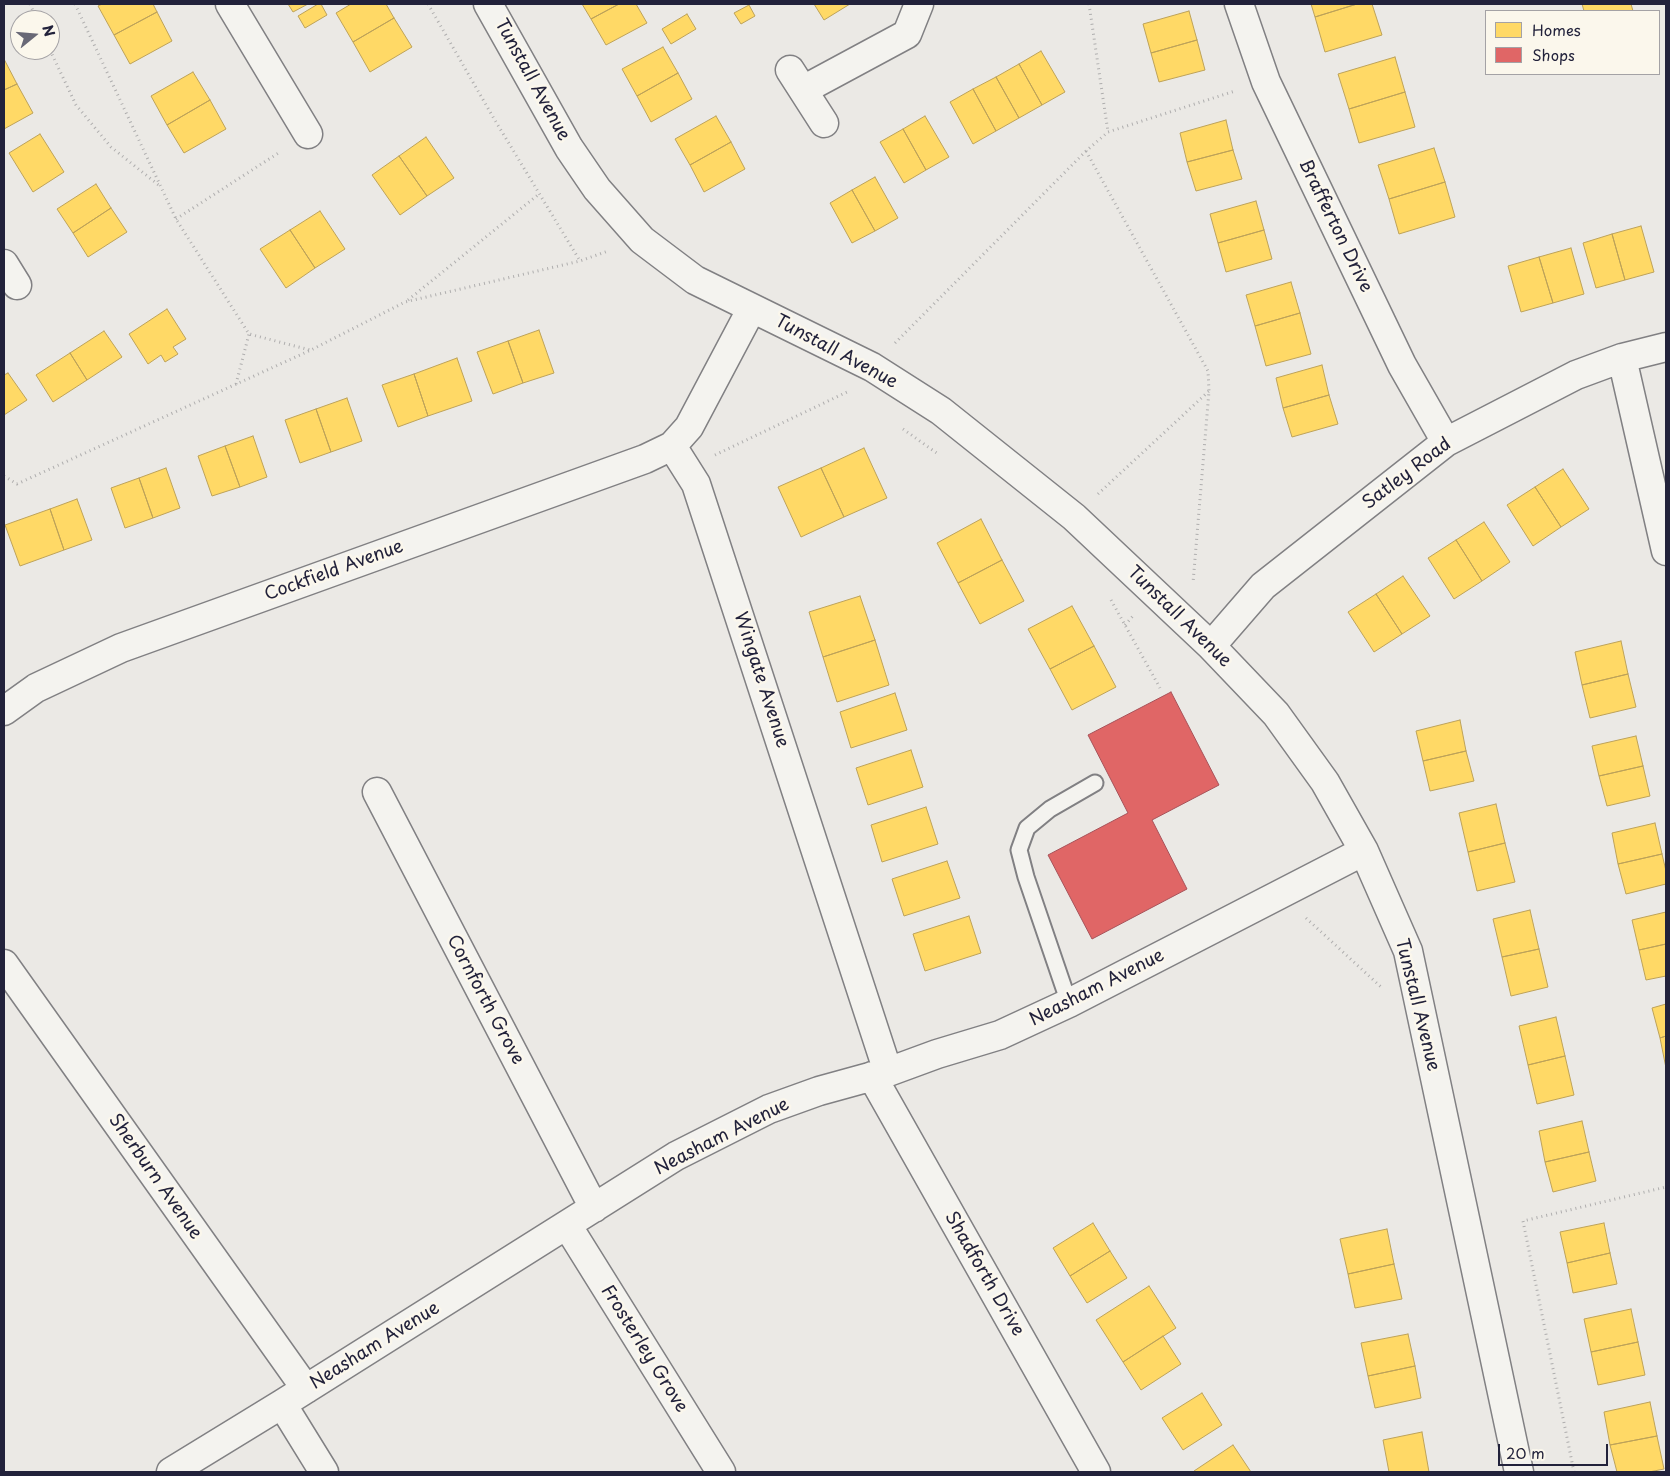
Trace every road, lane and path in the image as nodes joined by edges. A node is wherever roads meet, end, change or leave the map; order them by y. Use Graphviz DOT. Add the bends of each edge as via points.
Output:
graph roads {
  1 [pos="75,4"];
  2 [pos="230,4"];
  3 [pos="428,4"];
  4 [pos="488,4"];
  5 [pos="919,4"];
  6 [pos="1089,4"];
  7 [pos="1239,4"];
  8 [pos="55,60"];
  9 [pos="1266,82"];
  10 [pos="824,123"];
  11 [pos="1108,132"];
  12 [pos="308,134"];
  13 [pos="1086,151"];
  14 [pos="162,187"];
  15 [pos="540,194"];
  16 [pos="176,218"];
  17 [pos="642,240"];
  18 [pos="580,261"];
  19 [pos="405,302"];
  20 [pos="752,308"];
  21 [pos="249,334"];
  22 [pos="1666,346"];
  23 [pos="310,350"];
  24 [pos="1622,358"];
  25 [pos="872,367"];
  26 [pos="236,384"];
  27 [pos="842,387"];
  28 [pos="1209,391"];
  29 [pos="898,425"];
  30 [pos="1446,442"];
  31 [pos="672,446"];
  32 [pos="945,459"];
  33 [pos="687,469"];
  34 [pos="4,476"];
  35 [pos="1074,517"];
  36 [pos="1666,551"];
  37 [pos="1110,598"];
  38 [pos="1190,626"];
  39 [pos="1211,646"];
  40 [pos="1160,688"];
  41 [pos="4,710"];
  42 [pos="1095,783"];
  43 [pos="376,792"];
  44 [pos="1364,851"];
  45 [pos="1280,894"];
  46 [pos="4,964"];
  47 [pos="1385,991"];
  48 [pos="1069,1003"];
  49 [pos="880,1074"];
  50 [pos="1666,1187"];
  51 [pos="594,1208"];
  52 [pos="567,1225"];
  53 [pos="306,1389"];
  54 [pos="282,1404"];
  55 [pos="171,1472"];
  56 [pos="324,1472"];
  57 [pos="721,1472"];
  58 [pos="1096,1472"];
  59 [pos="1520,1472"];
  60 [pos="1574,1472"];
  1 -- 14 [label="path"];
  2 -- 12 [label="street"];
  3 -- 15 [label="path"];
  4 -- 17 [label="street, Tunstall Avenue" via="569,148 597,189"];
  5 -- 10 [label="street" via="907,34 797,80"];
  6 -- 11 [label="path"];
  7 -- 9 [label="street, Brafferton Drive"];
  8 -- 14 [label="path" via="76,105 111,147"];
  9 -- 11 [label="path"];
  9 -- 30 [label="street, Brafferton Drive" via="1402,365"];
  11 -- 13 [label="path"];
  12 -- 16 [label="path"];
  13 -- 25 [label="path"];
  13 -- 28 [label="path" via="1208,371"];
  14 -- 16 [label="path"];
  15 -- 18 [label="path"];
  15 -- 19 [label="path"];
  16 -- 21 [label="path"];
  17 -- 18 [label="path"];
  17 -- 20 [label="street, Tunstall Avenue" via="695,280"];
  18 -- 19 [label="path"];
  19 -- 23 [label="path"];
  20 -- 25 [label="street, Tunstall Avenue"];
  20 -- 31 [label="street" via="688,427"];
  21 -- 23 [label="path"];
  21 -- 26 [label="path"];
  22 -- 24 [label="street, Satley Road"];
  23 -- 26 [label="path"];
  24 -- 30 [label="street, Satley Road" via="1576,375"];
  24 -- 36 [label="street"];
  25 -- 35 [label="street, Tunstall Avenue" via="941,412"];
  26 -- 34 [label="path" via="17,484"];
  27 -- 33 [label="path" via="850,391"];
  28 -- 35 [label="path"];
  28 -- 38 [label="path"];
  29 -- 32 [label="path"];
  30 -- 39 [label="street, Satley Road" via="1263,586"];
  31 -- 33 [label="street, Wingate Avenue"];
  31 -- 41 [label="street, Cockfield Avenue" via="645,459 121,648 36,688"];
  33 -- 49 [label="street, Wingate Avenue" via="696,484"];
  35 -- 38 [label="street, Tunstall Avenue"];
  37 -- 40 [label="path"];
  38 -- 39 [label="street, Tunstall Avenue"];
  39 -- 44 [label="street, Tunstall Avenue" via="1276,714 1325,782"];
  42 -- 48 [label="lane" via="1027,828 1019,850"];
  43 -- 51 [label="street, Cornforth Grove"];
  44 -- 45 [label="street, Neasham Avenue"];
  44 -- 59 [label="street, Tunstall Avenue" via="1408,951"];
  45 -- 47 [label="path"];
  45 -- 48 [label="street, Neasham Avenue"];
  46 -- 53 [label="street, Sherburn Avenue"];
  48 -- 49 [label="street, Neasham Avenue" via="1000,1035"];
  49 -- 51 [label="street, Neasham Avenue" via="769,1109 676,1156"];
  49 -- 58 [label="street, Shadforth Drive"];
  50 -- 60 [label="path" via="1523,1221"];
  51 -- 52 [label="street, Neasham Avenue"];
  52 -- 53 [label="street, Neasham Avenue"];
  52 -- 57 [label="street, Frosterley Grove"];
  53 -- 54 [label="street, Neasham Avenue"];
  54 -- 55 [label="street, Neasham Avenue"];
  54 -- 56 [label="street"];
}
